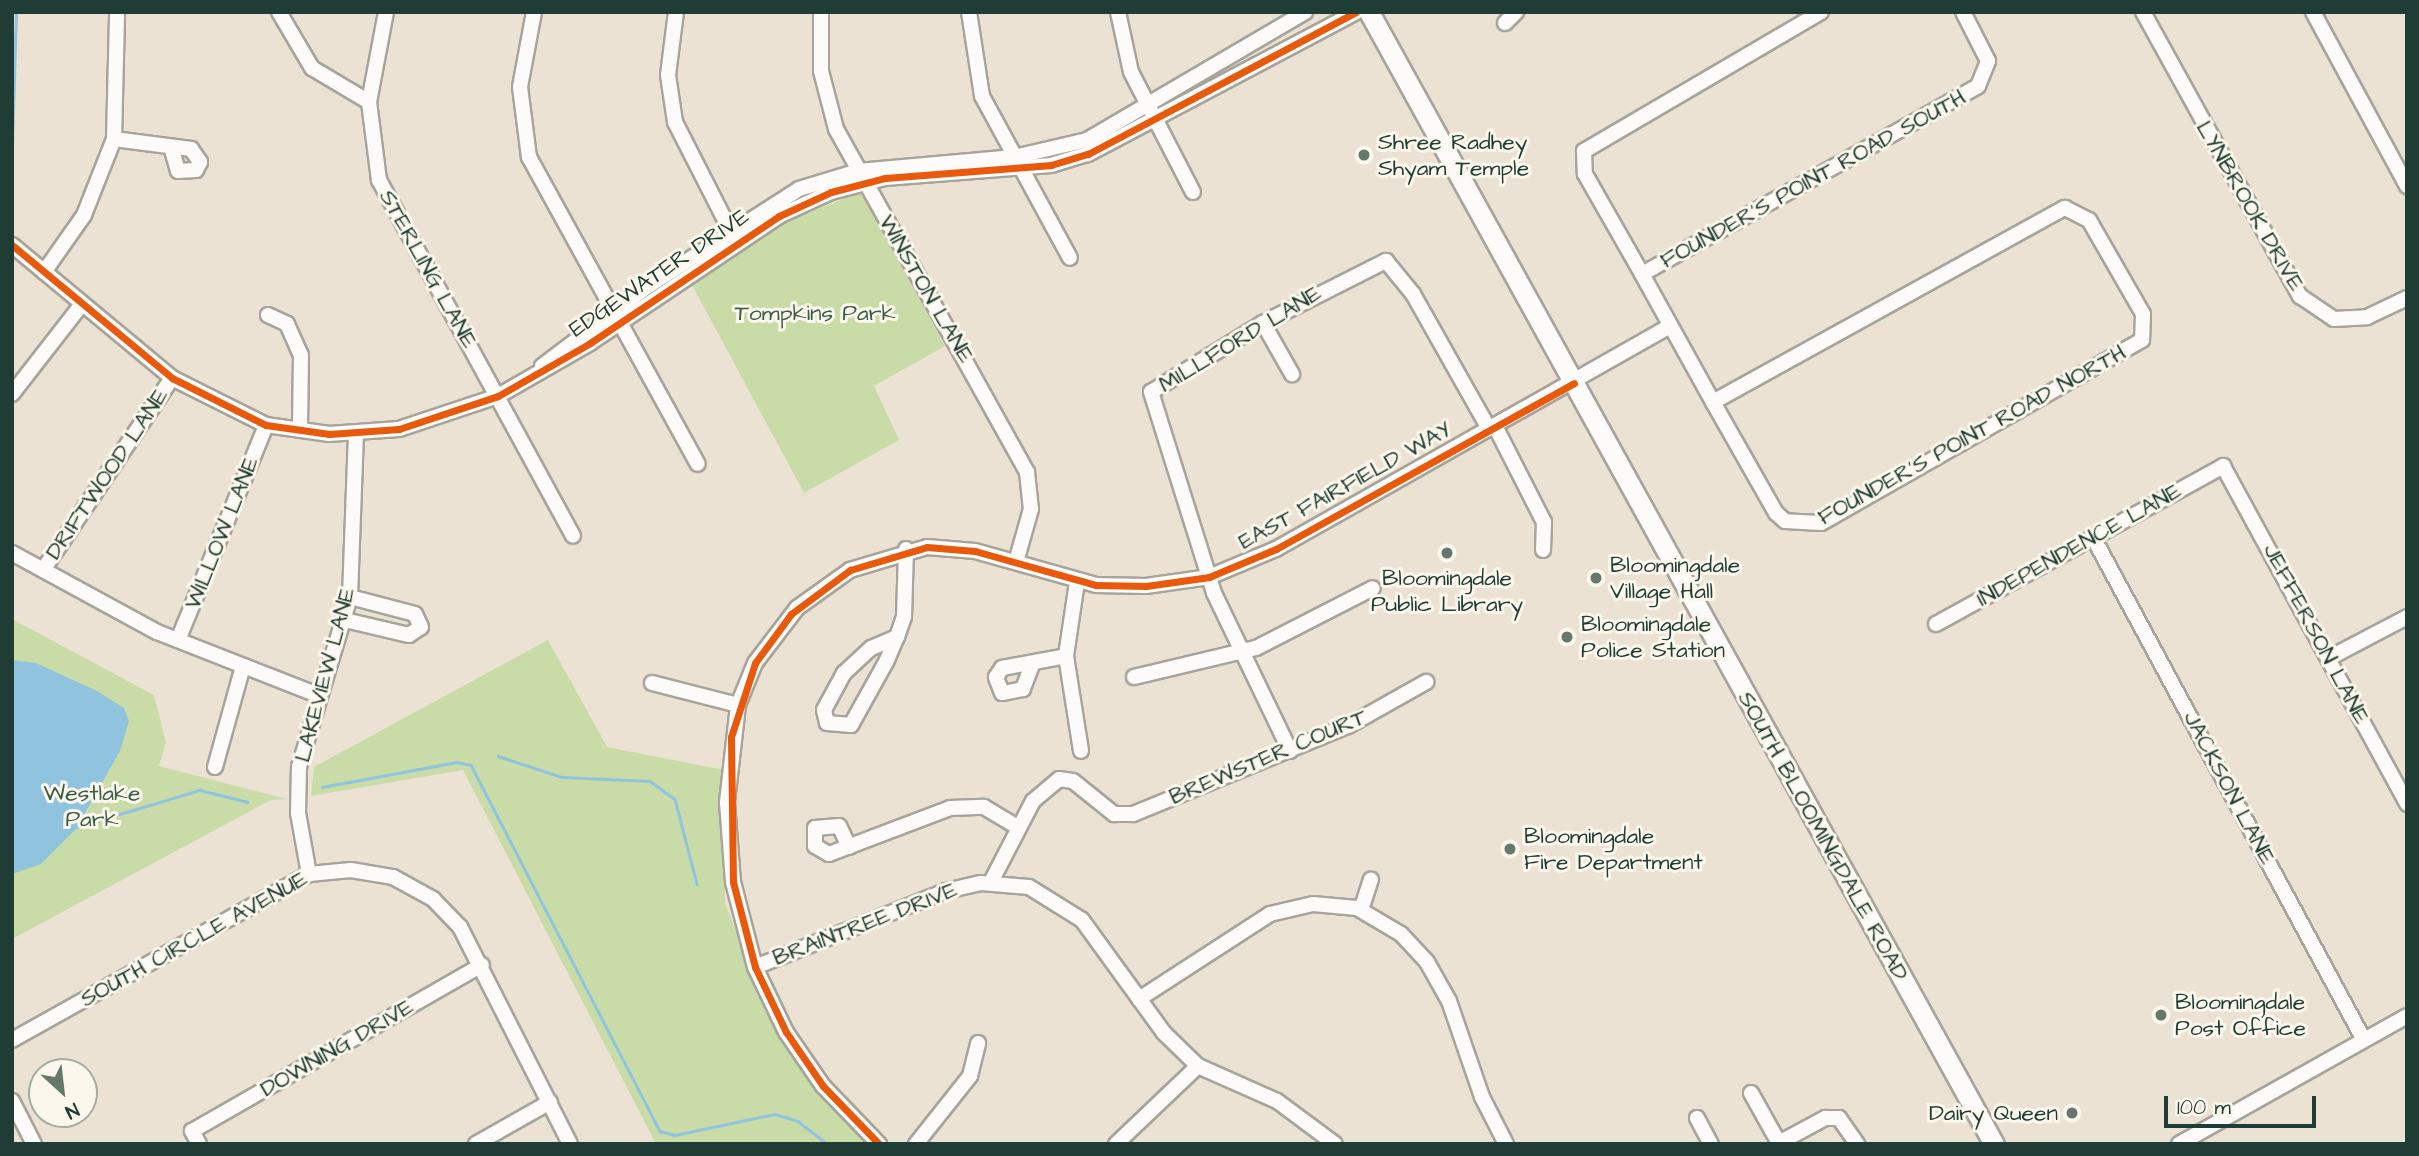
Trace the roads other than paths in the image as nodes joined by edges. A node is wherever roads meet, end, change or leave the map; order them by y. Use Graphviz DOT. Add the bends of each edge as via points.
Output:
graph roads {
  1 [pos="117,12"];
  2 [pos="279,12"];
  3 [pos="386,12"];
  4 [pos="534,12"];
  5 [pos="676,12"];
  6 [pos="821,12"];
  7 [pos="969,12"];
  8 [pos="1118,12"];
  9 [pos="1305,12"];
  10 [pos="1356,12"];
  11 [pos="1369,12"];
  12 [pos="1516,12"];
  13 [pos="1821,12"];
  14 [pos="1963,12"];
  15 [pos="2144,12"];
  16 [pos="2313,12"];
  17 [pos="1505,23"];
  18 [pos="369,102"];
  19 [pos="1151,113"];
  20 [pos="114,139"];
  21 [pos="171,147"];
  22 [pos="1017,163"];
  23 [pos="861,177"];
  24 [pos="2407,186"];
  25 [pos="1193,192"];
  26 [pos="734,238"];
  27 [pos="12,245"];
  28 [pos="1070,258"];
  29 [pos="44,272"];
  30 [pos="1642,274"];
  31 [pos="2407,298"];
  32 [pos="82,304"];
  33 [pos="268,315"];
  34 [pos="616,318"];
  35 [pos="1263,323"];
  36 [pos="1671,326"];
  37 [pos="1292,374"];
  38 [pos="172,378"];
  39 [pos="1574,383"];
  40 [pos="12,394"];
  41 [pos="498,396"];
  42 [pos="1713,401"];
  43 [pos="265,425"];
  44 [pos="1492,427"];
  45 [pos="300,430"];
  46 [pos="356,434"];
  47 [pos="698,464"];
  48 [pos="2223,466"];
  49 [pos="573,536"];
  50 [pos="2094,537"];
  51 [pos="906,549"];
  52 [pos="1543,550"];
  53 [pos="12,553"];
  54 [pos="1016,562"];
  55 [pos="43,570"];
  56 [pos="1209,577"];
  57 [pos="1077,582"];
  58 [pos="1373,588"];
  59 [pos="350,597"];
  60 [pos="2407,617"];
  61 [pos="345,620"];
  62 [pos="1936,624"];
  63 [pos="897,637"];
  64 [pos="178,640"];
  65 [pos="1242,653"];
  66 [pos="1066,656"];
  67 [pos="2329,658"];
  68 [pos="1032,665"];
  69 [pos="243,666"];
  70 [pos="1134,677"];
  71 [pos="1426,682"];
  72 [pos="652,683"];
  73 [pos="318,695"];
  74 [pos="738,705"];
  75 [pos="1082,751"];
  76 [pos="1290,751"];
  77 [pos="215,767"];
  78 [pos="2407,804"];
  79 [pos="1017,827"];
  80 [pos="849,847"];
  81 [pos="309,874"];
  82 [pos="1371,880"];
  83 [pos="992,883"];
  84 [pos="1361,910"];
  85 [pos="482,965"];
  86 [pos="755,967"];
  87 [pos="1139,999"];
  88 [pos="2407,1016"];
  89 [pos="12,1040"];
  90 [pos="2364,1040"];
  91 [pos="978,1044"];
  92 [pos="1198,1066"];
  93 [pos="1751,1093"];
  94 [pos="12,1101"];
  95 [pos="550,1102"];
  96 [pos="1697,1118"];
  97 [pos="196,1138"];
  98 [pos="1778,1143"];
  99 [pos="34,1144"];
  100 [pos="476,1144"];
  101 [pos="570,1144"];
  102 [pos="879,1144"];
  103 [pos="916,1144"];
  104 [pos="1116,1144"];
  105 [pos="1335,1144"];
  106 [pos="1506,1144"];
  107 [pos="1711,1144"];
  108 [pos="1857,1144"];
  109 [pos="1994,1144"];
  110 [pos="2179,1144"];
  1 -- 20 [label="street"];
  2 -- 18 [label="street" via="312,68"];
  3 -- 18 [label="street, STERLING LANE"];
  4 -- 34 [label="street" via="520,87 523,135 538,178"];
  5 -- 26 [label="street" via="668,75 675,122"];
  6 -- 23 [label="street, WINSTON LANE" via="824,83"];
  7 -- 22 [label="street" via="976,76"];
  8 -- 19 [label="street" via="1127,59"];
  9 -- 19 [label="street, EDGEWATER DRIVE"];
  10 -- 19 [label="street, EDGEWATER DRIVE"];
  11 -- 39 [label="main road, SOUTH BLOOMINGDALE ROAD"];
  12 -- 17 [label="street"];
  13 -- 30 [label="street, FOUNDER'S POINT ROAD SOUTH" via="1584,151 1585,174"];
  14 -- 30 [label="street, FOUNDER'S POINT ROAD SOUTH" via="1988,61 1978,86"];
  15 -- 31 [label="street, LYNBROOK DRIVE" via="2300,296 2334,319 2367,317"];
  16 -- 24 [label="street"];
  18 -- 41 [label="street, STERLING LANE" via="371,146 385,195"];
  19 -- 22 [label="street, EDGEWATER DRIVE"];
  19 -- 25 [label="street"];
  20 -- 21 [label="street"];
  20 -- 29 [label="street" via="84,215"];
  22 -- 23 [label="street, EDGEWATER DRIVE"];
  22 -- 28 [label="street"];
  23 -- 26 [label="street, EDGEWATER DRIVE" via="799,189"];
  23 -- 54 [label="street, WINSTON LANE" via="1027,472 1031,509"];
  26 -- 34 [label="street, EDGEWATER DRIVE"];
  27 -- 29 [label="street, EDGEWATER DRIVE"];
  29 -- 32 [label="street, EDGEWATER DRIVE"];
  30 -- 36 [label="street"];
  32 -- 38 [label="street, EDGEWATER DRIVE"];
  32 -- 40 [label="street"];
  33 -- 45 [label="street" via="287,324 301,355"];
  34 -- 41 [label="street, EDGEWATER DRIVE"];
  34 -- 47 [label="street"];
  35 -- 37 [label="street"];
  35 -- 44 [label="street, MILLFORD LANE" via="1387,256"];
  35 -- 56 [label="street, MILLFORD LANE" via="1148,391"];
  36 -- 39 [label="street, EAST FAIRFIELD WAY"];
  36 -- 42 [label="street"];
  38 -- 43 [label="street, EDGEWATER DRIVE"];
  38 -- 55 [label="street, DRIFTWOOD LANE"];
  39 -- 44 [label="street, EAST FAIRFIELD WAY"];
  39 -- 109 [label="main road, SOUTH BLOOMINGDALE ROAD"];
  41 -- 46 [label="street, EDGEWATER DRIVE" via="442,418"];
  41 -- 49 [label="street, STERLING LANE"];
  42 -- 42 [label="street, FOUNDER'S POINT ROAD NORTH" via="1776,513 1786,521 1821,523 2130,349 2146,330 2090,220 2065,208"];
  43 -- 45 [label="street, EDGEWATER DRIVE"];
  43 -- 64 [label="street, WILLOW LANE"];
  44 -- 52 [label="street, MILLFORD LANE" via="1545,522"];
  44 -- 56 [label="street, EAST FAIRFIELD WAY" via="1276,549"];
  45 -- 46 [label="street, EDGEWATER DRIVE"];
  46 -- 59 [label="street, LAKEVIEW LANE"];
  48 -- 50 [label="street, INDEPENDENCE LANE"];
  48 -- 67 [label="street, JEFFERSON LANE"];
  50 -- 62 [label="street, INDEPENDENCE LANE"];
  50 -- 90 [label="street, JACKSON LANE"];
  51 -- 54 [label="street, EAST FAIRFIELD WAY" via="954,547"];
  51 -- 63 [label="street" via="909,584"];
  51 -- 74 [label="street, EAST FAIRFIELD WAY" via="850,570 797,608 755,663"];
  53 -- 55 [label="street"];
  54 -- 57 [label="street, EAST FAIRFIELD WAY"];
  55 -- 64 [label="street"];
  56 -- 57 [label="street, EAST FAIRFIELD WAY" via="1146,586"];
  56 -- 65 [label="street, MILLFORD LANE"];
  57 -- 66 [label="street"];
  58 -- 65 [label="street"];
  59 -- 61 [label="street, LAKEVIEW LANE"];
  59 -- 61 [label="street" via="415,614 421,627 409,635"];
  60 -- 67 [label="street"];
  61 -- 73 [label="street, LAKEVIEW LANE"];
  63 -- 63 [label="street" via="871,648 834,688 824,717 845,727 856,718"];
  64 -- 69 [label="street"];
  65 -- 70 [label="street"];
  65 -- 76 [label="street, MILLFORD LANE"];
  66 -- 68 [label="street"];
  66 -- 75 [label="street"];
  67 -- 78 [label="street, JEFFERSON LANE"];
  69 -- 73 [label="street"];
  69 -- 77 [label="street"];
  71 -- 76 [label="street, BREWSTER COURT"];
  72 -- 74 [label="street"];
  73 -- 81 [label="street, LAKEVIEW LANE" via="298,788"];
  74 -- 86 [label="street, EAST FAIRFIELD WAY" via="727,828 737,906"];
  76 -- 79 [label="street, BREWSTER COURT" via="1133,814 1106,810 1073,781 1059,779 1033,800"];
  79 -- 80 [label="street" via="984,807 966,806"];
  79 -- 83 [label="street"];
  81 -- 85 [label="street, SOUTH CIRCLE AVENUE" via="364,872 412,886 453,918"];
  81 -- 89 [label="street, SOUTH CIRCLE AVENUE"];
  82 -- 84 [label="street"];
  83 -- 86 [label="street, BRAINTREE DRIVE" via="946,891"];
  83 -- 87 [label="street, BRAINTREE DRIVE" via="1029,887 1064,905 1096,936"];
  84 -- 87 [label="street" via="1313,904 1270,914"];
  84 -- 106 [label="street" via="1401,934 1427,962 1449,1000 1482,1097"];
  85 -- 95 [label="street, SOUTH CIRCLE AVENUE"];
  85 -- 97 [label="street, DOWNING DRIVE"];
  86 -- 102 [label="street, EAST FAIRFIELD WAY" via="812,1071"];
  87 -- 92 [label="street, BRAINTREE DRIVE"];
  88 -- 90 [label="street"];
  90 -- 110 [label="street"];
  91 -- 103 [label="street" via="970,1076"];
  92 -- 104 [label="street"];
  92 -- 105 [label="street, BRAINTREE DRIVE" via="1278,1101"];
  93 -- 98 [label="street"];
  94 -- 99 [label="street"];
  95 -- 100 [label="street"];
  95 -- 101 [label="street, SOUTH CIRCLE AVENUE"];
  96 -- 107 [label="street"];
  98 -- 108 [label="street" via="1820,1119 1839,1118"];
}
